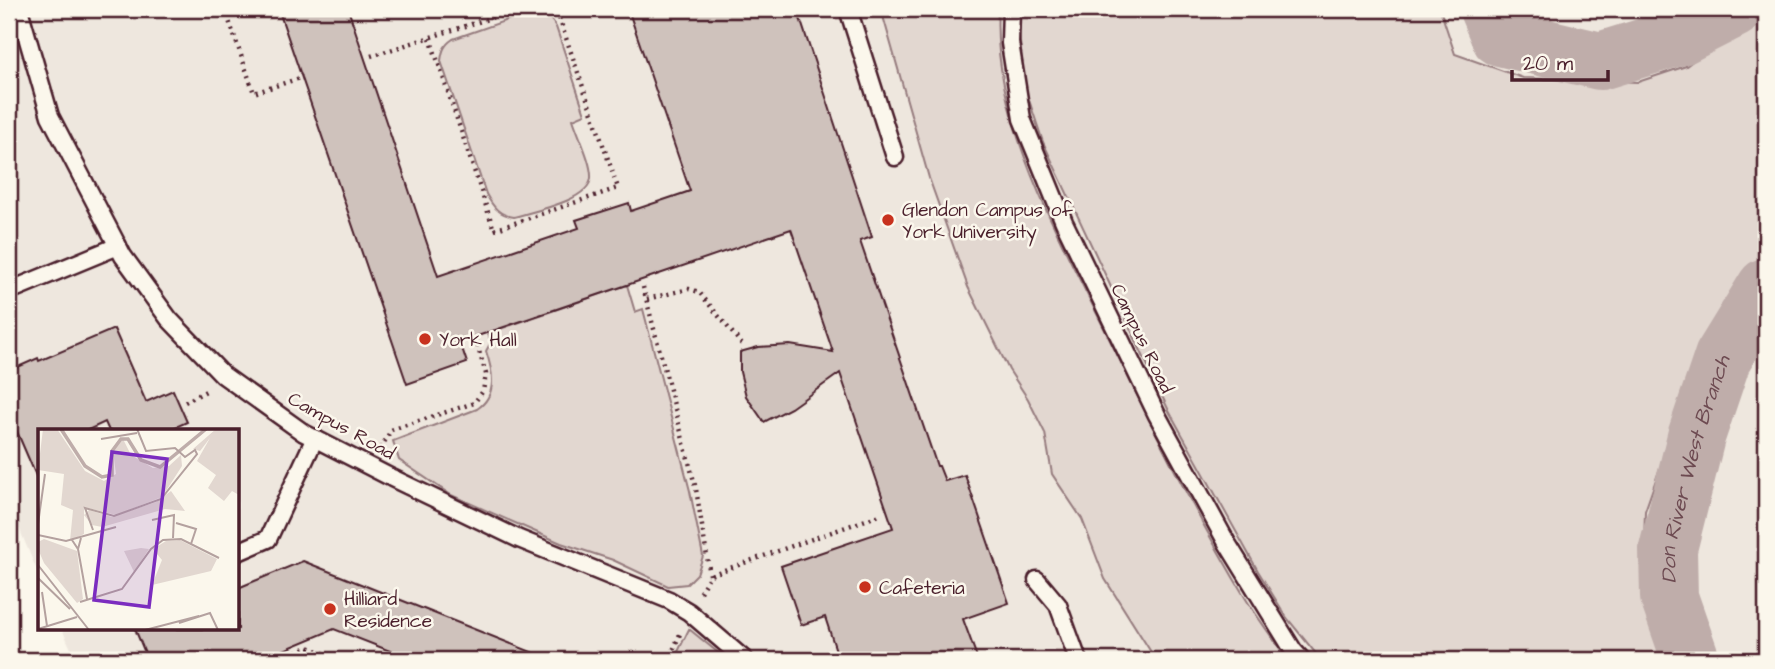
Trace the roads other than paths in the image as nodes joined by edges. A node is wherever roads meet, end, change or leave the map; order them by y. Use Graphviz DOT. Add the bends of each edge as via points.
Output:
graph roads {
  1 [pos="19,9"];
  2 [pos="848,9"];
  3 [pos="1011,9"];
  4 [pos="895,157"];
  5 [pos="118,246"];
  6 [pos="9,291"];
  7 [pos="315,438"];
  8 [pos="240,551"];
  9 [pos="1037,580"];
  10 [pos="745,660"];
  11 [pos="1078,660"];
  12 [pos="1302,660"];
  1 -- 5 [label="lane, Campus Road" via="50,116"];
  2 -- 4 [label="lane"];
  3 -- 12 [label="lane, Campus Road" via="1010,43 1023,119 1064,222 1157,415 1227,543"];
  5 -- 6 [label="lane"];
  5 -- 7 [label="lane, Campus Road" via="169,319 223,375"];
  7 -- 8 [label="lane" via="268,540"];
  7 -- 10 [label="lane, Campus Road" via="519,539 689,612"];
  9 -- 11 [label="lane" via="1058,605"];
}
